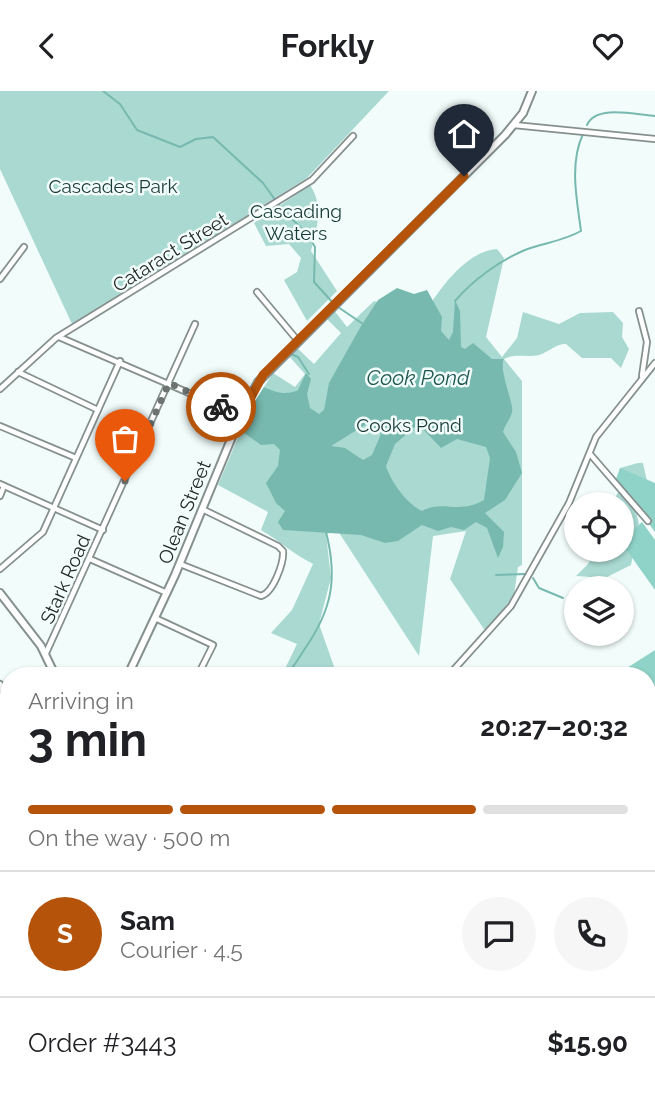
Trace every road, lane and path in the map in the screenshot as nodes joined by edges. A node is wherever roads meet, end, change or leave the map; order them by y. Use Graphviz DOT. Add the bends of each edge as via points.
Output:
graph roads {
  1 [pos="532,91"];
  2 [pos="514,125"];
  3 [pos="353,136"];
  4 [pos="655,139"];
  5 [pos="24,247"];
  6 [pos="0,279"];
  7 [pos="257,292"];
  8 [pos="639,311"];
  9 [pos="195,324"];
  10 [pos="58,336"];
  11 [pos="298,341"];
  12 [pos="120,361"];
  13 [pos="655,363"];
  14 [pos="18,372"];
  15 [pos="642,377"];
  16 [pos="169,383"];
  17 [pos="0,389"];
  18 [pos="98,410"];
  19 [pos="241,415"];
  20 [pos="0,426"];
  21 [pos="590,453"];
  22 [pos="76,458"];
  23 [pos="2,485"];
  24 [pos="0,496"];
  25 [pos="54,508"];
  26 [pos="202,509"];
  27 [pos="648,521"];
  28 [pos="103,530"];
  29 [pos="90,559"];
  30 [pos="180,564"];
  31 [pos="0,569"];
  32 [pos="0,593"];
  33 [pos="167,593"];
  34 [pos="155,618"];
  35 [pos="46,653"];
  36 [pos="52,667"];
  37 [pos="132,667"];
  38 [pos="202,667"];
  39 [pos="456,667"];
  1 -- 2 [label="street, Olean Street"];
  2 -- 4 [label="street"];
  2 -- 11 [label="street, Olean Street"];
  3 -- 10 [label="street, Cataract Street" via="312,180"];
  5 -- 6 [label="street"];
  7 -- 11 [label="street"];
  8 -- 15 [label="street" via="647,342"];
  9 -- 16 [label="street, Stark Road"];
  10 -- 12 [label="street"];
  10 -- 14 [label="street, Cataract Street"];
  11 -- 19 [label="street, Olean Street" via="260,379"];
  12 -- 16 [label="street"];
  12 -- 18 [label="street"];
  13 -- 15 [label="street"];
  14 -- 17 [label="street, Cataract Street"];
  14 -- 18 [label="street"];
  15 -- 21 [label="street" via="602,427"];
  16 -- 19 [label="street"];
  16 -- 28 [label="street, Stark Road"];
  18 -- 22 [label="street"];
  19 -- 26 [label="street, Olean Street"];
  20 -- 22 [label="street"];
  21 -- 27 [label="street"];
  21 -- 39 [label="street" via="569,503 516,599"];
  22 -- 25 [label="street"];
  23 -- 24 [label="street"];
  23 -- 25 [label="street"];
  25 -- 28 [label="street"];
  25 -- 31 [label="street" via="40,537"];
  26 -- 30 [label="street, Olean Street"];
  26 -- 30 [label="street" via="280,547 283,559 270,591 261,596"];
  28 -- 29 [label="street, Stark Road"];
  29 -- 33 [label="street"];
  29 -- 35 [label="street, Stark Road"];
  30 -- 33 [label="street, Olean Street"];
  32 -- 35 [label="street"];
  33 -- 34 [label="street, Olean Street"];
  34 -- 37 [label="street, Olean Street"];
  34 -- 38 [label="street" via="213,645"];
  35 -- 36 [label="street"];
}
